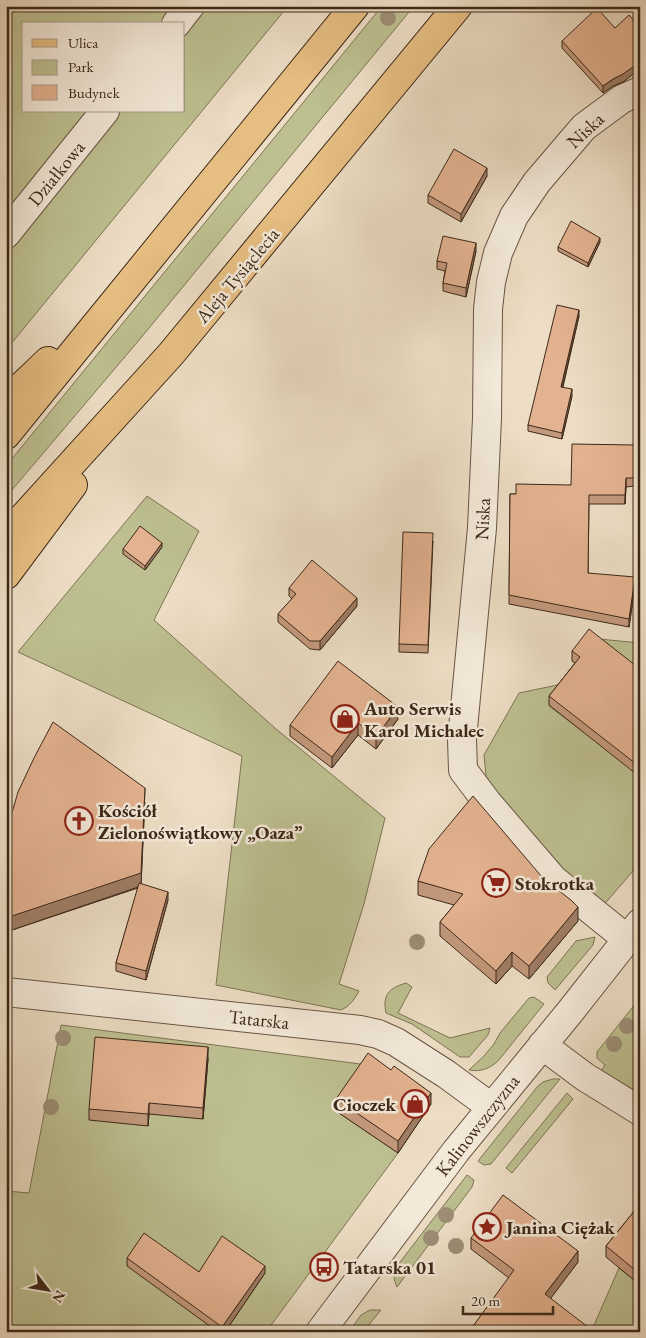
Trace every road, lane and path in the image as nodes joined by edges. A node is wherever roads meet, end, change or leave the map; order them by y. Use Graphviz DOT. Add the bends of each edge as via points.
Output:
graph roads {
  1 [pos="190,6"];
  2 [pos="355,6"];
  3 [pos="458,6"];
  4 [pos="178,22"];
  5 [pos="640,91"];
  6 [pos="104,112"];
  7 [pos="6,234"];
  8 [pos="139,273"];
  9 [pos="171,354"];
  10 [pos="6,401"];
  11 [pos="6,435"];
  12 [pos="6,536"];
  13 [pos="6,575"];
  14 [pos="633,931"];
  15 [pos="6,992"];
  16 [pos="542,1045"];
  17 [pos="491,1107"];
  18 [pos="640,1111"];
  19 [pos="320,1332"];
  1 -- 4 [label="street"];
  2 -- 8 [label="main road"];
  3 -- 9 [label="main road, Aleja Tysiąclecia"];
  5 -- 14 [label="street, Niska" via="622,99 584,127 532,189 514,216 498,253 488,309 482,528 462,739 463,770 554,880"];
  6 -- 7 [label="street, Działkowa"];
  8 -- 10 [label="main road"];
  8 -- 11 [label="main road"];
  9 -- 12 [label="main road, Aleja Tysiąclecia"];
  9 -- 13 [label="main road"];
  14 -- 16 [label="street, Kalinowszczyzna"];
  15 -- 17 [label="street, Tatarska" via="378,1034 446,1074"];
  16 -- 17 [label="street, Kalinowszczyzna"];
  16 -- 18 [label="street" via="585,1077"];
  17 -- 19 [label="street, Kalinowszczyzna"];
}
